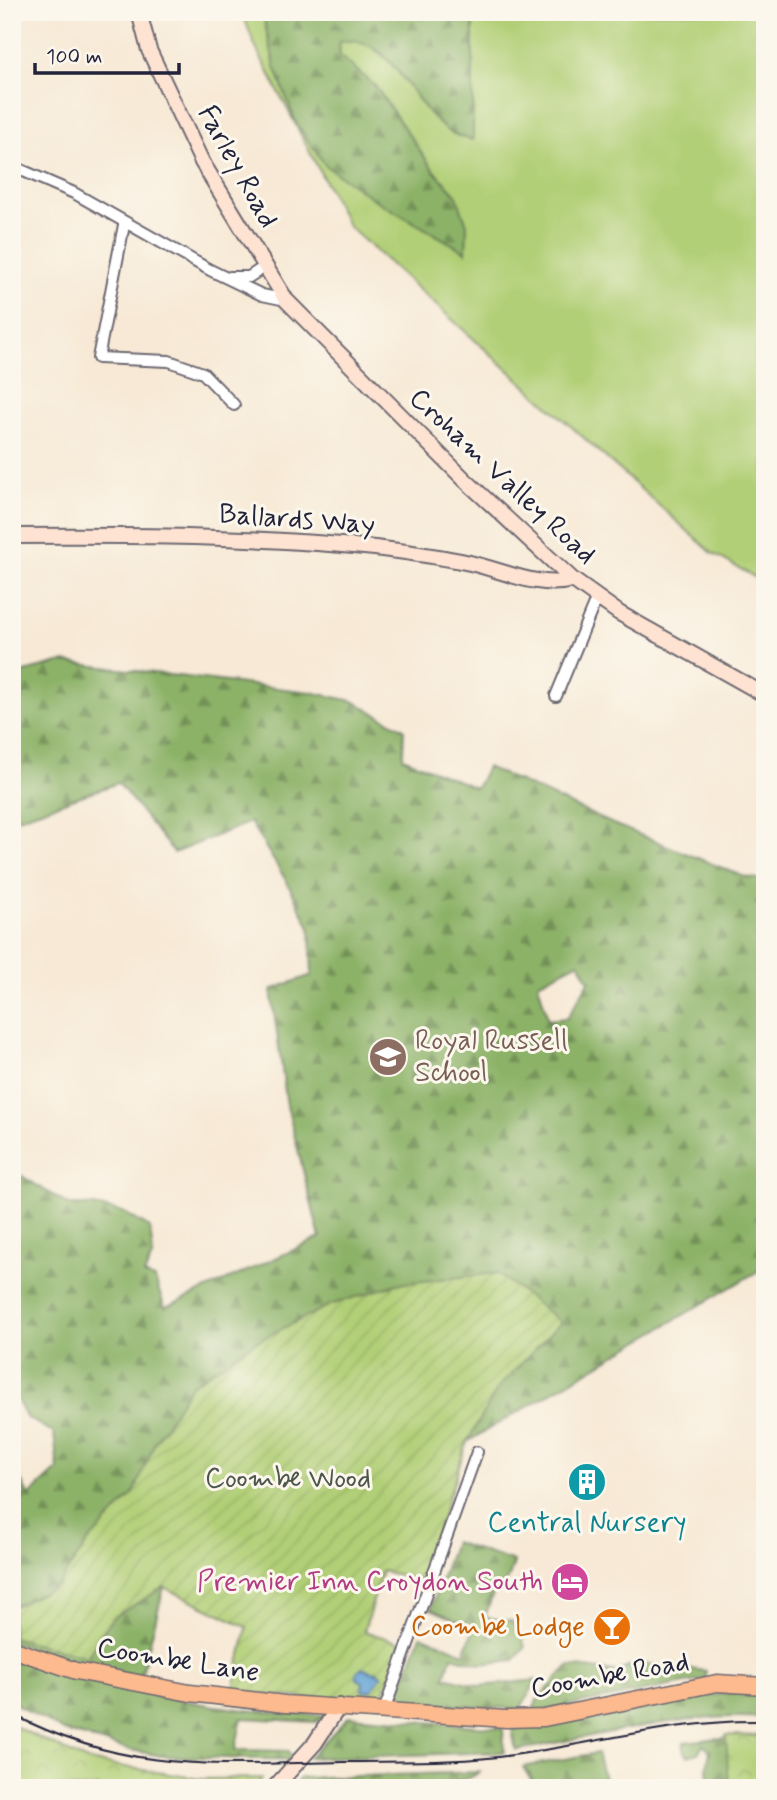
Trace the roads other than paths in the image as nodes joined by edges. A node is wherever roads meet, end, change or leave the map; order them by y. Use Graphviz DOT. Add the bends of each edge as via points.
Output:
graph roads {
  1 [pos="139,12"];
  2 [pos="12,166"];
  3 [pos="124,225"];
  4 [pos="264,267"];
  5 [pos="223,276"];
  6 [pos="286,300"];
  7 [pos="234,405"];
  8 [pos="12,536"];
  9 [pos="573,580"];
  10 [pos="597,597"];
  11 [pos="765,695"];
  12 [pos="556,696"];
  13 [pos="477,1452"];
  14 [pos="12,1649"];
  15 [pos="765,1686"];
  16 [pos="339,1706"];
  17 [pos="384,1711"];
  18 [pos="274,1788"];
  1 -- 4 [label="street, Farley Road" via="149,50 202,162"];
  2 -- 3 [label="street, Croham Valley Road" via="74,193"];
  3 -- 5 [label="street, Croham Valley Road"];
  3 -- 7 [label="street" via="98,358 169,361 203,373"];
  4 -- 5 [label="street" via="249,277"];
  4 -- 6 [label="street, Farley Road"];
  5 -- 6 [label="street, Croham Valley Road" via="262,295"];
  6 -- 9 [label="street, Croham Valley Road" via="465,480"];
  8 -- 9 [label="street, Ballards Way" via="198,538 372,548 437,556 539,583"];
  9 -- 10 [label="street, Croham Valley Road"];
  10 -- 11 [label="street, Croham Valley Road"];
  10 -- 12 [label="street"];
  13 -- 17 [label="street"];
  14 -- 16 [label="main road, Coombe Lane" via="76,1671 190,1693"];
  15 -- 17 [label="main road, Coombe Road" via="717,1683 544,1718"];
  16 -- 17 [label="main road, Coombe Road"];
  16 -- 18 [label="street" via="315,1743"];
}
